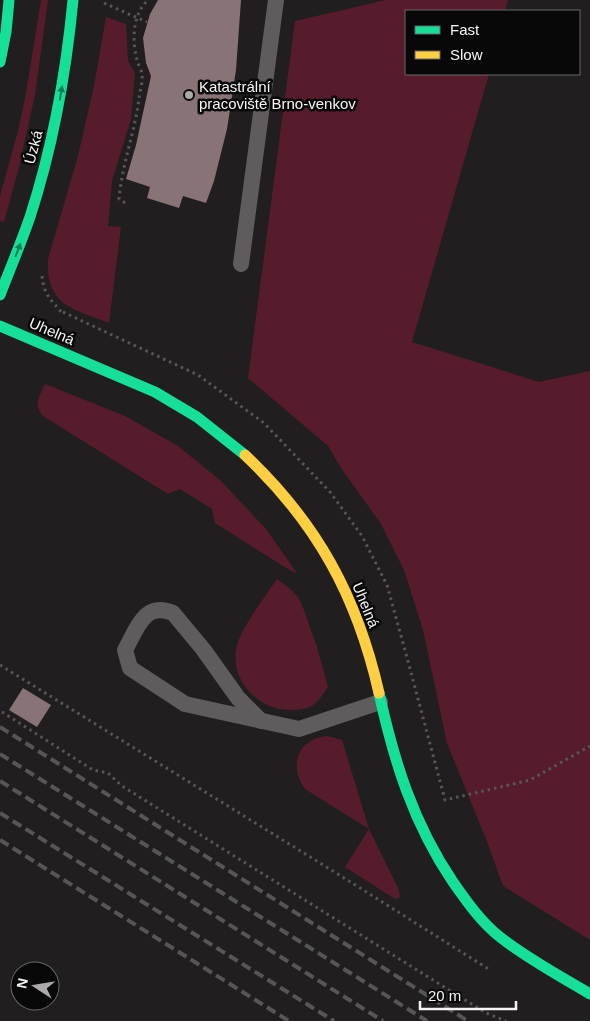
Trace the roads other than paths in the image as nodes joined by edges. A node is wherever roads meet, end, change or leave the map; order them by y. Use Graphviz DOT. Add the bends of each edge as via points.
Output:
graph roads {
  1 [pos="9,0"];
  2 [pos="73,0"];
  3 [pos="276,0"];
  4 [pos="0,62"];
  5 [pos="241,264"];
  6 [pos="0,295"];
  7 [pos="0,326"];
  8 [pos="380,702"];
  9 [pos="261,720"];
  10 [pos="590,994"];
  1 -- 4 [label="main road"];
  6 -- 2 [label="main road, Úzká, one-way" via="34,206 57,117"];
  3 -- 5 [label="lane"];
  7 -- 8 [label="main road, Uhelná" via="150,388 179,404 259,469 299,515 332,564 362,631"];
  8 -- 9 [label="lane" via="299,729"];
  8 -- 10 [label="main road, Uhelná" via="400,777 417,819 465,900 489,926 517,948"];
  9 -- 9 [label="lane" via="238,698 173,613 156,609 143,618 125,650 130,668 185,704"];
}
